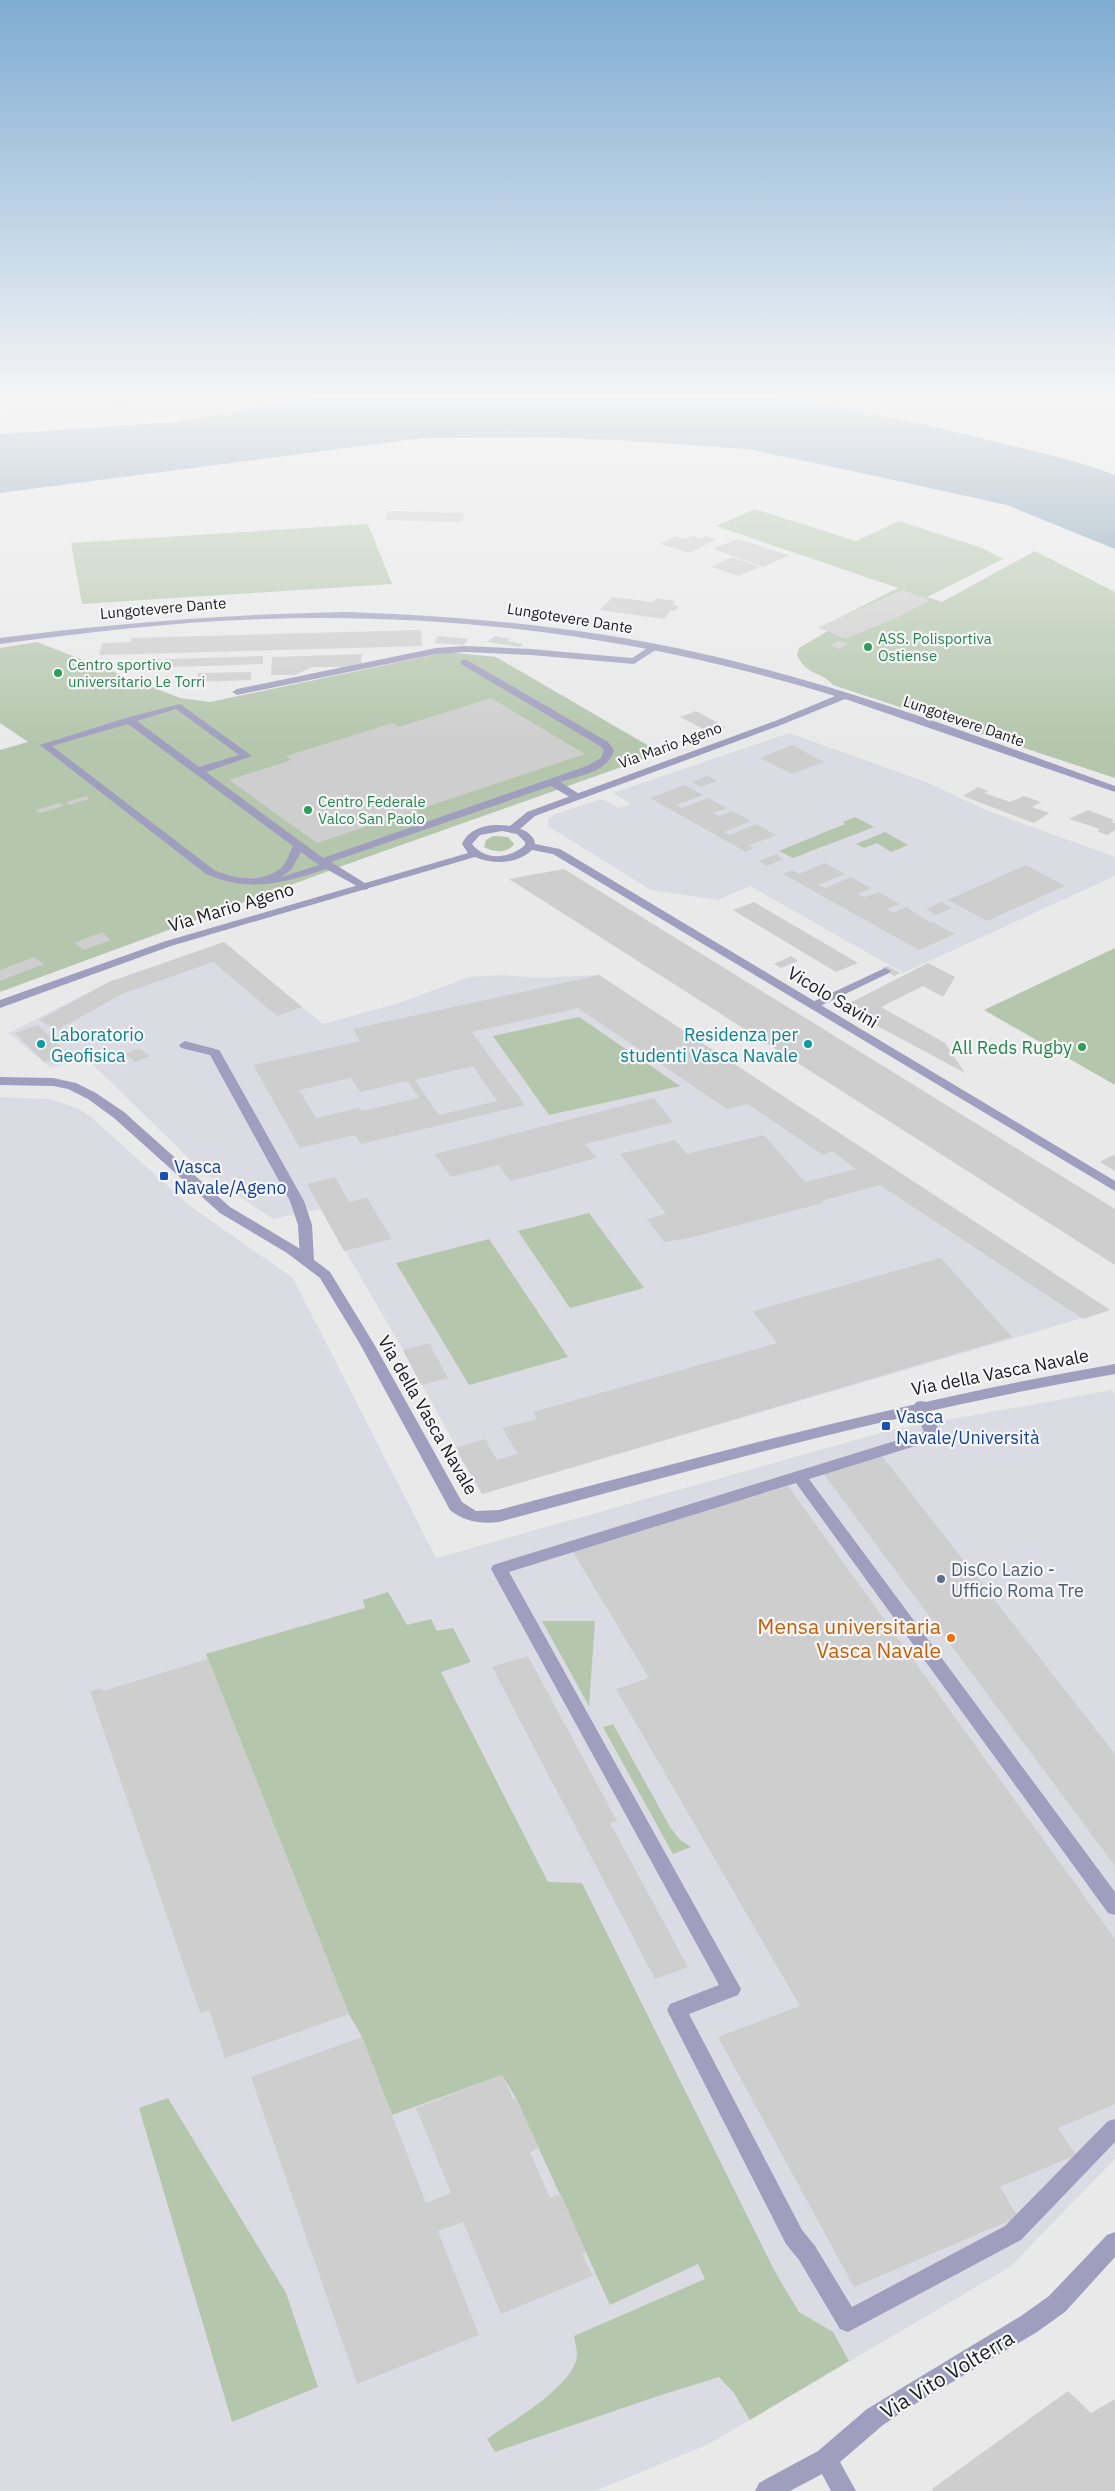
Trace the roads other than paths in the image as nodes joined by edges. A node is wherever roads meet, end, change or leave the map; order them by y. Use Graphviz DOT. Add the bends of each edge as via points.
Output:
graph roads {
  1 [pos="0,641"];
  2 [pos="655,647"];
  3 [pos="464,662"];
  4 [pos="237,692"];
  5 [pos="843,696"];
  6 [pos="129,720"];
  7 [pos="197,771"];
  8 [pos="552,782"];
  9 [pos="1115,789"];
  10 [pos="577,797"];
  11 [pos="512,830"];
  12 [pos="299,844"];
  13 [pos="530,846"];
  14 [pos="475,854"];
  15 [pos="325,863"];
  16 [pos="269,880"];
  17 [pos="364,887"];
  18 [pos="885,970"];
  19 [pos="0,1004"];
  20 [pos="812,1005"];
  21 [pos="185,1045"];
  22 [pos="1,1078"];
  23 [pos="1115,1187"];
  24 [pos="307,1260"];
  25 [pos="1115,1370"];
  26 [pos="921,1406"];
  27 [pos="800,1476"];
  28 [pos="1115,1907"];
  29 [pos="1115,2128"];
  30 [pos="1115,2242"];
  31 [pos="826,2459"];
  32 [pos="767,2491"];
  33 [pos="844,2491"];
  1 -- 2 [label="street, Lungotevere Dante" via="136,624 290,614 368,614 431,616 518,625"];
  2 -- 4 [label="street" via="634,661 531,652 436,651"];
  2 -- 5 [label="street, Lungotevere Dante" via="786,678"];
  3 -- 8 [label="street" via="604,744 609,750 608,758 602,764"];
  5 -- 9 [label="street, Lungotevere Dante"];
  5 -- 10 [label="street, Via Mario Ageno"];
  6 -- 7 [label="lane"];
  6 -- 7 [label="street" via="177,706 247,756"];
  6 -- 16 [label="street" via="45,745 210,872 238,881"];
  7 -- 12 [label="lane"];
  8 -- 10 [label="street"];
  8 -- 15 [label="street"];
  10 -- 11 [label="street, Via Mario Ageno" via="531,814"];
  11 -- 13 [label="street" via="527,836"];
  11 -- 14 [label="street" via="492,829 474,835 467,844"];
  12 -- 15 [label="lane"];
  12 -- 16 [label="street" via="287,868"];
  13 -- 14 [label="street" via="512,857 492,858"];
  13 -- 20 [label="street, Vicolo Savini" via="556,851"];
  14 -- 17 [label="street, Via Mario Ageno"];
  15 -- 16 [label="street" via="283,880"];
  15 -- 17 [label="street"];
  17 -- 19 [label="street, Via Mario Ageno" via="167,944"];
  18 -- 20 [label="street"];
  20 -- 23 [label="street, Vicolo Savini"];
  21 -- 24 [label="street" via="215,1053 297,1201 304,1224"];
  22 -- 24 [label="street, Via della Vasca Navale" via="53,1082 72,1086 92,1096 119,1115 225,1210"];
  24 -- 26 [label="street, Via della Vasca Navale" via="325,1275 367,1344 456,1506 474,1517 499,1516"];
  25 -- 26 [label="street, Via della Vasca Navale" via="1009,1387"];
  26 -- 27 [label="street" via="933,1435"];
  27 -- 28 [label="street"];
  27 -- 29 [label="street" via="499,1569 731,1989 677,2010 794,2236 808,2253 848,2321 1013,2232"];
  30 -- 31 [label="street, Via Vito Volterra" via="1057,2304 996,2346 875,2417"];
  31 -- 32 [label="street, Via Vito Volterra"];
  31 -- 33 [label="street"];
}
